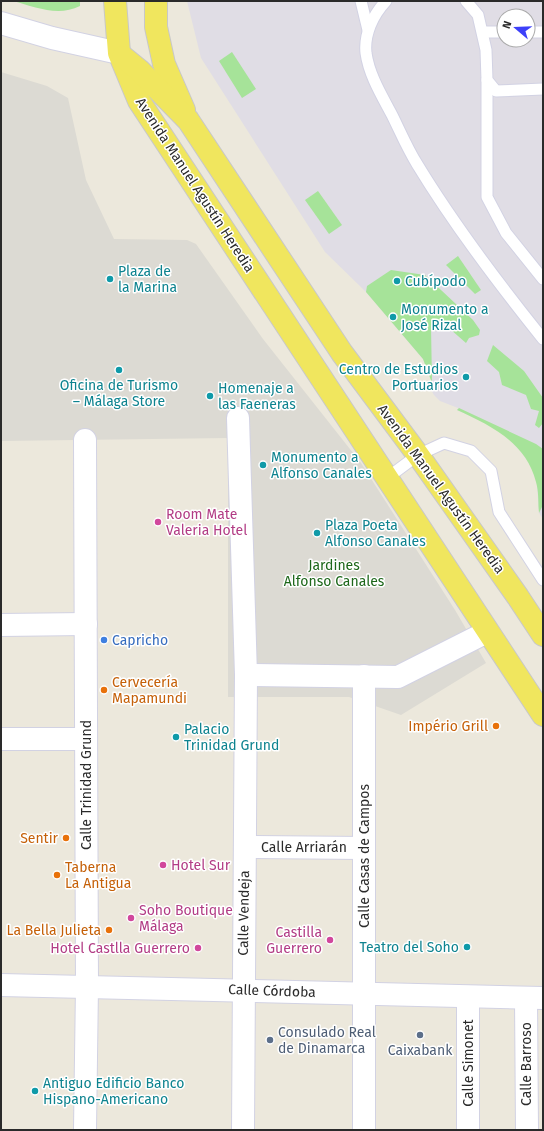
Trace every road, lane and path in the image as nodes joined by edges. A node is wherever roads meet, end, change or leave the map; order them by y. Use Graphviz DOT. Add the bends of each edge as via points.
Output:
graph roads {
  1 [pos="115,1"];
  2 [pos="156,1"];
  3 [pos="361,1"];
  4 [pos="386,1"];
  5 [pos="466,1"];
  6 [pos="1,23"];
  7 [pos="368,30"];
  8 [pos="483,32"];
  9 [pos="496,32"];
  10 [pos="119,54"];
  11 [pos="487,80"];
  12 [pos="543,89"];
  13 [pos="188,120"];
  14 [pos="543,279"];
  15 [pos="543,339"];
  16 [pos="238,418"];
  17 [pos="85,440"];
  18 [pos="418,455"];
  19 [pos="387,478"];
  20 [pos="543,580"];
  21 [pos="86,624"];
  22 [pos="1,625"];
  23 [pos="487,632"];
  24 [pos="543,636"];
  25 [pos="246,675"];
  26 [pos="364,676"];
  27 [pos="543,715"];
  28 [pos="1,738"];
  29 [pos="86,739"];
  30 [pos="245,847"];
  31 [pos="364,848"];
  32 [pos="1,985"];
  33 [pos="87,986"];
  34 [pos="243,991"];
  35 [pos="364,994"];
  36 [pos="468,997"];
  37 [pos="535,998"];
  38 [pos="85,1130"];
  39 [pos="243,1130"];
  40 [pos="364,1130"];
  41 [pos="468,1130"];
  42 [pos="527,1130"];
  1 -- 10 [label="main road"];
  2 -- 13 [label="main road" via="156,27 164,64"];
  3 -- 7 [label="lane"];
  4 -- 7 [label="lane" via="376,12"];
  5 -- 8 [label="lane" via="478,14"];
  6 -- 10 [label="street"];
  7 -- 15 [label="lane" via="366,53 373,76 416,163 473,249"];
  8 -- 9 [label="lane"];
  8 -- 11 [label="lane"];
  10 -- 13 [label="main road, Avenida Manuel Agustín Heredia" via="139,70"];
  10 -- 19 [label="main road, Avenida Manuel Agustín Heredia" via="139,101"];
  11 -- 12 [label="lane" via="496,91"];
  11 -- 14 [label="lane" via="487,197 506,233"];
  13 -- 18 [label="main road, Avenida Manuel Agustín Heredia" via="338,347"];
  16 -- 25 [label="street"];
  17 -- 21 [label="street, Calle Trinidad Grund"];
  18 -- 19 [label="lane"];
  18 -- 20 [label="lane" via="444,443 471,451 491,471 499,512"];
  18 -- 24 [label="main road, Avenida Manuel Agustín Heredia"];
  19 -- 23 [label="main road, Avenida Manuel Agustín Heredia"];
  21 -- 22 [label="street"];
  21 -- 29 [label="street, Calle Trinidad Grund"];
  23 -- 26 [label="street" via="398,677"];
  23 -- 27 [label="main road, Avenida Manuel Agustín Heredia"];
  25 -- 26 [label="street"];
  25 -- 30 [label="street, Calle Vendeja"];
  26 -- 31 [label="street, Calle Casas de Campos"];
  28 -- 29 [label="street"];
  29 -- 33 [label="street, Calle Trinidad Grund"];
  30 -- 31 [label="street, Calle Arriarán"];
  30 -- 34 [label="street, Calle Vendeja"];
  31 -- 35 [label="street, Calle Casas de Campos"];
  32 -- 33 [label="street, Calle Córdoba"];
  33 -- 34 [label="street, Calle Córdoba"];
  33 -- 38 [label="street, Calle Trinidad Grund"];
  34 -- 35 [label="street, Calle Córdoba"];
  34 -- 39 [label="street, Calle Vendeja"];
  35 -- 36 [label="street, Calle Córdoba"];
  35 -- 40 [label="street, Calle Casas de Campos"];
  36 -- 37 [label="street, Calle Córdoba"];
  36 -- 41 [label="street, Calle Simonet"];
  37 -- 42 [label="street, Calle Barroso"];
}
